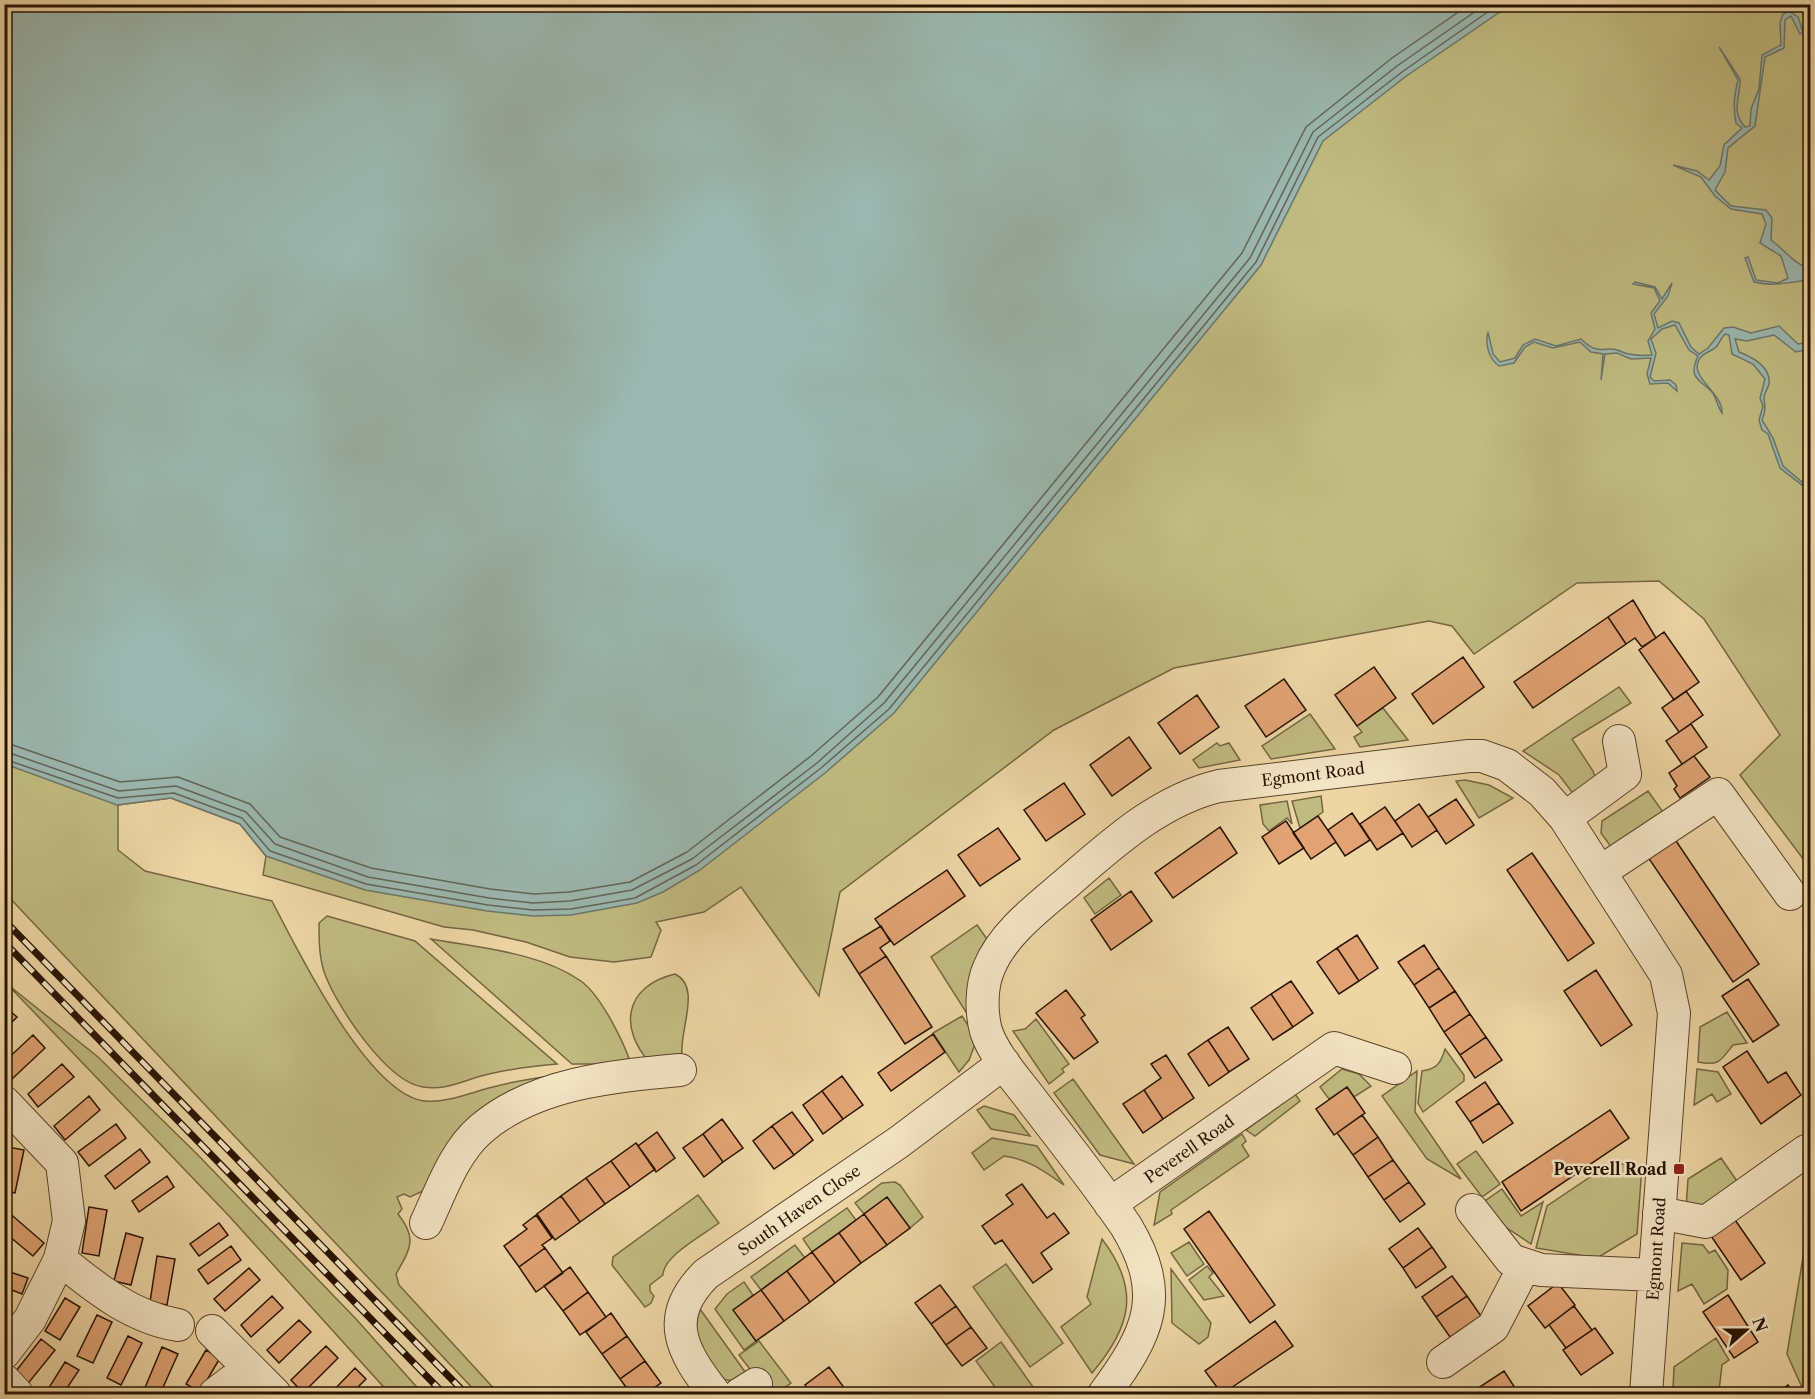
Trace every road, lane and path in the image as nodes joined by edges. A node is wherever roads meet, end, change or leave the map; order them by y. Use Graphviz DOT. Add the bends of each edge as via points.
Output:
graph roads {
  1 [pos="1619,741"];
  2 [pos="1565,818"];
  3 [pos="1600,872"];
  4 [pos="1790,894"];
  5 [pos="1004,1063"];
  6 [pos="1395,1068"];
  7 [pos="680,1070"];
  8 [pos="4,1102"];
  9 [pos="1806,1150"];
  10 [pos="1110,1204"];
  11 [pos="1472,1210"];
  12 [pos="1659,1213"];
  13 [pos="426,1222"];
  14 [pos="60,1259"];
  15 [pos="1525,1265"];
  16 [pos="1655,1275"];
  17 [pos="178,1325"];
  18 [pos="212,1331"];
  19 [pos="4,1353"];
  20 [pos="1443,1362"];
  21 [pos="249,1368"];
  22 [pos="4,1380"];
  23 [pos="17,1395"];
  24 [pos="215,1395"];
  25 [pos="275,1395"];
  26 [pos="715,1395"];
  27 [pos="1104,1395"];
  28 [pos="1646,1395"];
  1 -- 2 [label="street" via="1625,774"];
  2 -- 3 [label="street, Egmont Road"];
  2 -- 5 [label="street, Egmont Road" via="1516,770 1498,761 1469,756 1219,786 1191,794 1157,812 1097,858 1025,920 996,954 984,986 983,1018"];
  3 -- 4 [label="street" via="1718,794"];
  3 -- 12 [label="street, Egmont Road" via="1666,975 1672,998"];
  5 -- 10 [label="street, Egmont Road"];
  5 -- 26 [label="street, South Haven Close" via="899,1142 706,1274 691,1289 680,1313 681,1334 687,1353"];
  6 -- 10 [label="street, Peverell Road" via="1334,1048"];
  7 -- 13 [label="street" via="612,1076 573,1085 507,1112 480,1130 453,1164"];
  8 -- 14 [label="street" via="62,1163 69,1221"];
  9 -- 12 [label="street" via="1706,1222"];
  10 -- 27 [label="street, Egmont Road" via="1141,1254 1149,1307 1146,1325 1132,1356"];
  11 -- 15 [label="street" via="1511,1260"];
  12 -- 16 [label="street, Egmont Road"];
  14 -- 17 [label="street" via="134,1311 158,1322"];
  14 -- 19 [label="street" via="30,1319"];
  15 -- 16 [label="street" via="1576,1274"];
  15 -- 20 [label="street" via="1493,1327"];
  16 -- 28 [label="street, Egmont Road"];
  18 -- 21 [label="street"];
  21 -- 24 [label="street"];
  21 -- 25 [label="street"];
  22 -- 23 [label="street"];
}
